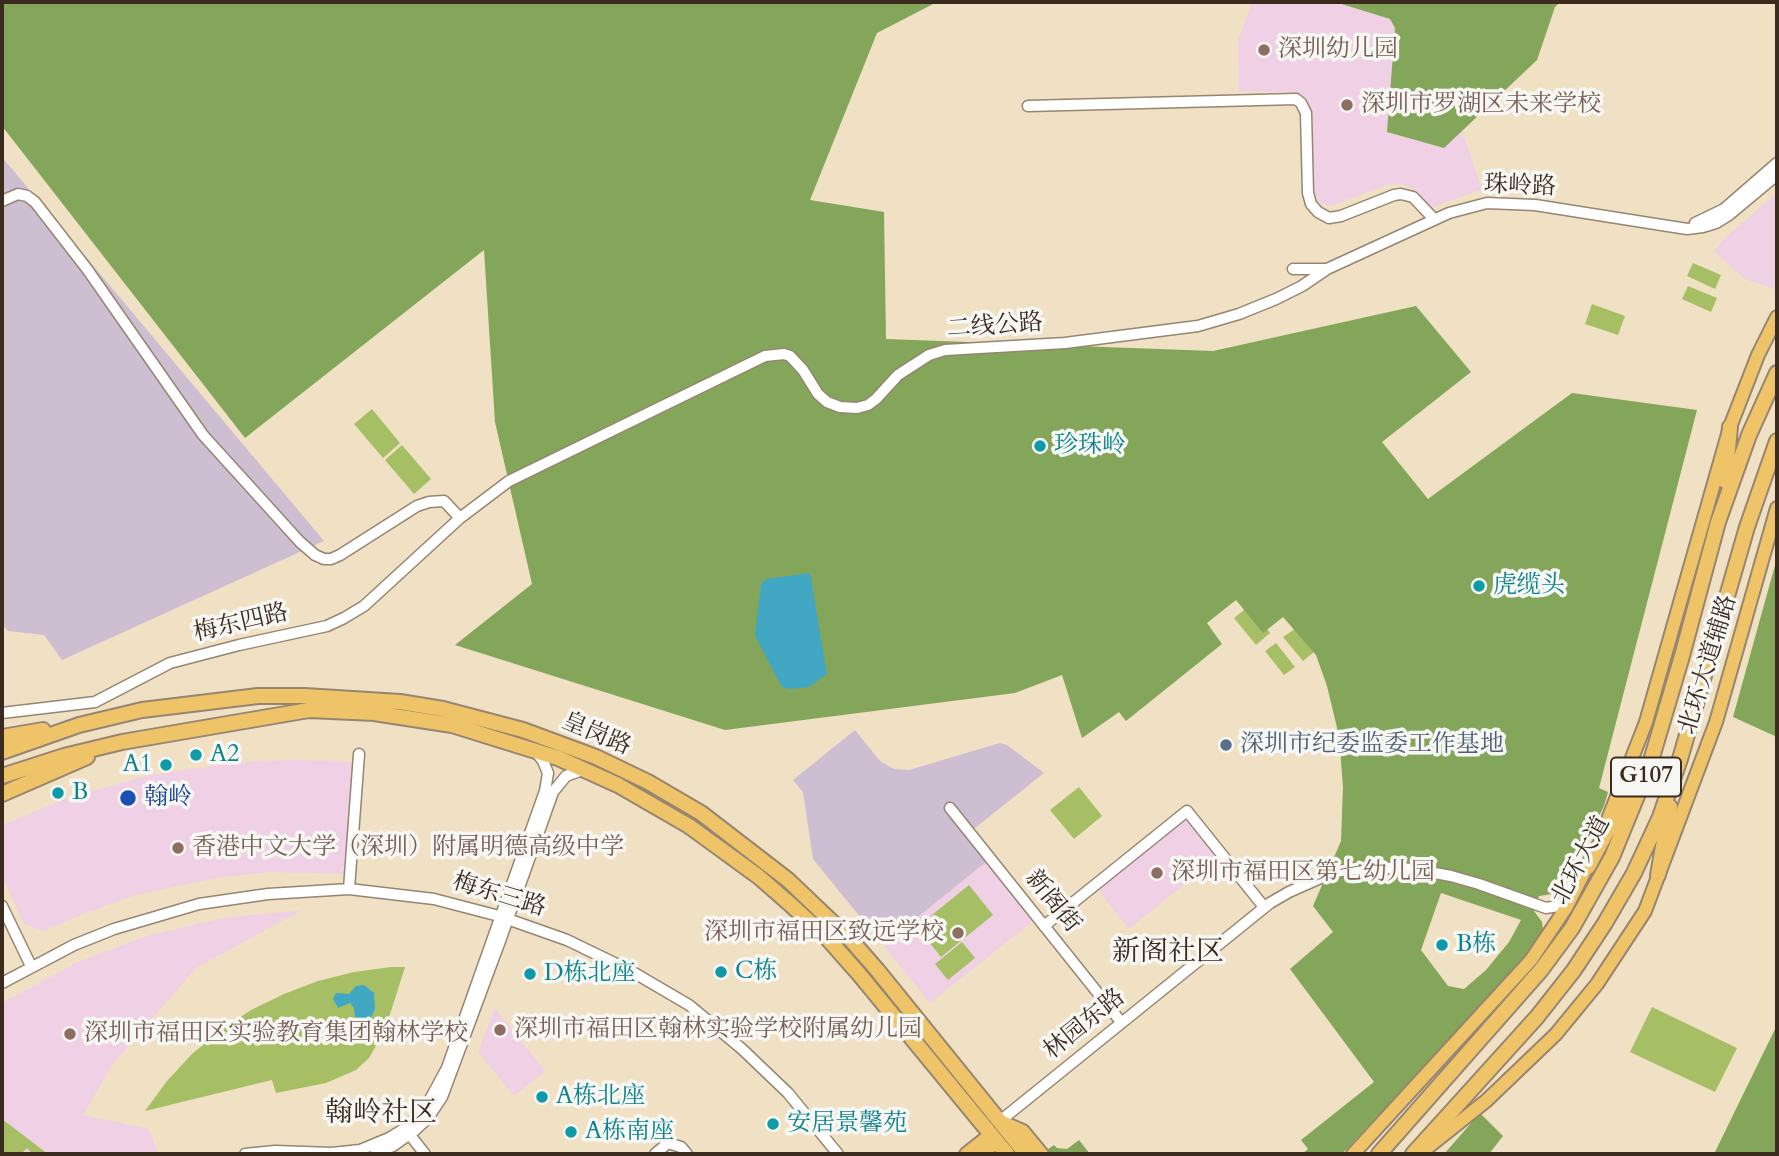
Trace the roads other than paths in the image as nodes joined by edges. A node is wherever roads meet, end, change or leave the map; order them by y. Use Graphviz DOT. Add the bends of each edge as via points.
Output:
graph roads {
  1 [pos="1028,106"];
  2 [pos="1777,163"];
  3 [pos="1777,175"];
  4 [pos="2,201"];
  5 [pos="1434,219"];
  6 [pos="1674,227"];
  7 [pos="1293,269"];
  8 [pos="1327,269"];
  9 [pos="1777,317"];
  10 [pos="1777,373"];
  11 [pos="1730,427"];
  12 [pos="1777,441"];
  13 [pos="1777,508"];
  14 [pos="460,518"];
  15 [pos="1717,523"];
  16 [pos="95,702"];
  17 [pos="2,713"];
  18 [pos="109,717"];
  19 [pos="1663,721"];
  20 [pos="79,725"];
  21 [pos="2,737"];
  22 [pos="122,742"];
  23 [pos="533,749"];
  24 [pos="2,752"];
  25 [pos="359,754"];
  26 [pos="1680,759"];
  27 [pos="585,769"];
  28 [pos="2,776"];
  29 [pos="2,794"];
  30 [pos="950,808"];
  31 [pos="1588,867"];
  32 [pos="1658,875"];
  33 [pos="349,889"];
  34 [pos="1576,890"];
  35 [pos="2,906"];
  36 [pos="1264,907"];
  37 [pos="1541,907"];
  38 [pos="504,917"];
  39 [pos="1044,926"];
  40 [pos="1551,931"];
  41 [pos="1538,950"];
  42 [pos="31,966"];
  43 [pos="2,983"];
  44 [pos="1513,1004"];
  45 [pos="1122,1022"];
  46 [pos="1000,1121"];
  47 [pos="407,1132"];
  48 [pos="993,1139"];
  49 [pos="244,1154"];
  50 [pos="375,1154"];
  51 [pos="425,1154"];
  52 [pos="655,1154"];
  53 [pos="687,1154"];
  54 [pos="838,1154"];
  55 [pos="967,1154"];
  56 [pos="981,1154"];
  57 [pos="1006,1154"];
  58 [pos="1026,1154"];
  59 [pos="1042,1154"];
  60 [pos="1353,1154"];
  61 [pos="1379,1154"];
  62 [pos="1416,1154"];
  1 -- 5 [label="street" via="1296,100 1306,113 1308,193 1318,212 1329,218 1341,216 1401,194 1412,197"];
  2 -- 6 [label="street, 珠岭路" via="1724,209 1696,223"];
  3 -- 6 [label="street, 珠岭路" via="1716,223"];
  4 -- 14 [label="street" via="18,194 35,202 203,435 315,555 324,559 340,555 429,502 444,501"];
  5 -- 6 [label="street, 珠岭路" via="1474,205 1500,202"];
  5 -- 8 [label="street, 珠岭路"];
  7 -- 8 [label="street, 珠岭路"];
  8 -- 14 [label="street, 二线公路" via="1276,299 1187,328 1065,343 945,350 908,366 868,405 857,408 827,402 790,356 765,356 509,481"];
  9 -- 11 [label="main road, 北环大道辅路"];
  10 -- 15 [label="highway, 北环大道 / G107"];
  11 -- 15 [label="highway"];
  11 -- 31 [label="main road, 北环大道辅路" via="1646,722"];
  12 -- 26 [label="highway, 北环大道 / G107" via="1747,527"];
  13 -- 32 [label="main road, 北环大道辅路" via="1716,722"];
  14 -- 16 [label="street, 梅东四路" via="355,613 327,626 170,663"];
  15 -- 19 [label="highway, 北环大道 / G107"];
  16 -- 17 [label="street, 梅东四路"];
  16 -- 18 [label="street"];
  18 -- 20 [label="highway, 皇岗路"];
  18 -- 46 [label="highway, 皇岗路" via="245,698 341,697 443,709 514,727 596,757 701,813 788,880 869,960"];
  19 -- 31 [label="highway"];
  19 -- 44 [label="highway, 北环大道 / G107" via="1642,789 1600,881 1558,948"];
  20 -- 21 [label="highway"];
  20 -- 24 [label="highway, 皇岗路"];
  22 -- 23 [label="highway, 皇岗路" via="275,715 339,710 452,725"];
  22 -- 28 [label="highway, 皇岗路"];
  22 -- 29 [label="highway"];
  23 -- 27 [label="highway, 皇岗路"];
  23 -- 38 [label="street" via="547,767 548,781"];
  25 -- 33 [label="street"];
  26 -- 32 [label="highway"];
  26 -- 62 [label="highway, 北环大道 / G107" via="1634,873 1574,970"];
  27 -- 38 [label="street" via="566,776 554,792"];
  27 -- 48 [label="highway, 皇岗路" via="689,827 791,905 859,974"];
  30 -- 39 [label="street, 新阁街"];
  31 -- 34 [label="main road, 北环大道辅路"];
  32 -- 62 [label="main road, 北环大道辅路" via="1645,911 1579,1009 1508,1082"];
  33 -- 38 [label="street, 梅东三路" via="434,899"];
  33 -- 42 [label="street, 梅东三路" via="199,904 114,929"];
  34 -- 37 [label="street" via="1556,907"];
  34 -- 40 [label="main road, 北环大道辅路"];
  35 -- 42 [label="street"];
  36 -- 37 [label="street, 林园东路" via="1334,872 1371,867 1451,876"];
  36 -- 39 [label="street" via="1187,811"];
  36 -- 45 [label="street, 林园东路"];
  37 -- 40 [label="street" via="1550,916"];
  38 -- 47 [label="street" via="448,1084 433,1110"];
  38 -- 54 [label="street, 梅东三路" via="631,971 689,1005 788,1093"];
  39 -- 45 [label="street, 新阁街"];
  40 -- 41 [label="main road, 北环大道辅路"];
  41 -- 44 [label="main road, 北环大道辅路"];
  41 -- 60 [label="main road, 北环大道辅路"];
  42 -- 43 [label="street, 梅东三路"];
  44 -- 61 [label="highway, 北环大道 / G107"];
  45 -- 46 [label="street, 林园东路"];
  46 -- 58 [label="highway, 皇岗路"];
  46 -- 59 [label="main road" via="1023,1131"];
  47 -- 49 [label="street" via="349,1152"];
  47 -- 50 [label="street"];
  47 -- 51 [label="street"];
  48 -- 55 [label="main road"];
  48 -- 56 [label="main road"];
  48 -- 57 [label="highway, 皇岗路"];
  52 -- 53 [label="street" via="668,1143"];
}
